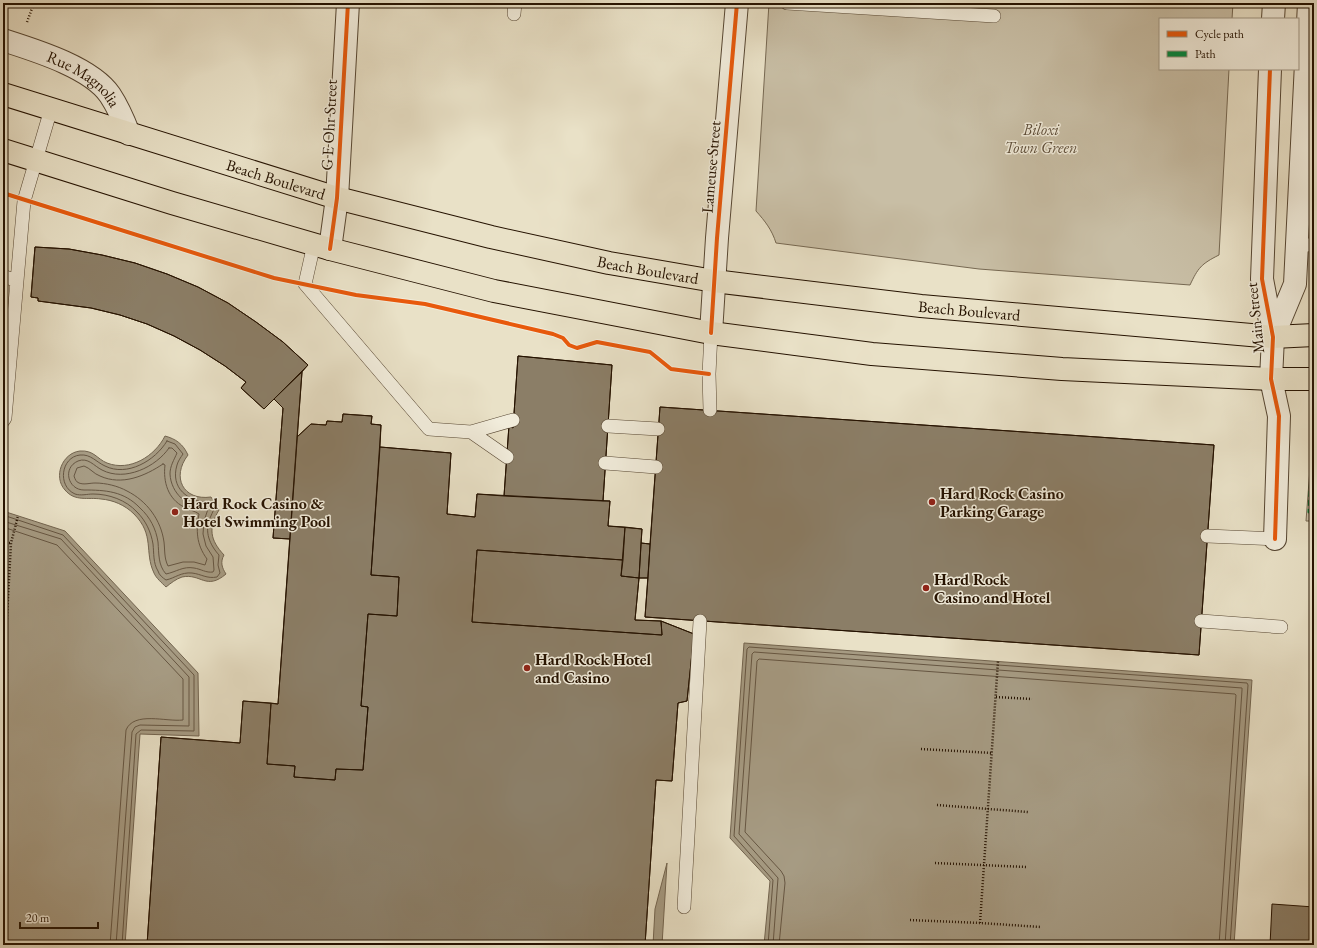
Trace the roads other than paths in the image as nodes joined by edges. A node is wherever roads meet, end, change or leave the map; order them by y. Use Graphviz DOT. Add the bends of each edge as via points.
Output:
graph roads {
  1 [pos="348,3"];
  2 [pos="737,3"];
  3 [pos="787,3"];
  4 [pos="1274,3"];
  5 [pos="1309,3"];
  6 [pos="994,16"];
  7 [pos="1273,18"];
  8 [pos="11,42"];
  9 [pos="1270,70"];
  10 [pos="3,94"];
  11 [pos="51,109"];
  12 [pos="129,134"];
  13 [pos="3,150"];
  14 [pos="35,160"];
  15 [pos="337,198"];
  16 [pos="1306,245"];
  17 [pos="322,246"];
  18 [pos="3,276"];
  19 [pos="16,281"];
  20 [pos="714,281"];
  21 [pos="711,333"];
  22 [pos="1314,335"];
  23 [pos="1273,338"];
  24 [pos="1271,379"];
  25 [pos="1314,379"];
  26 [pos="710,410"];
  27 [pos="513,420"];
  28 [pos="3,421"];
  29 [pos="608,426"];
  30 [pos="658,429"];
  31 [pos="471,432"];
  32 [pos="507,456"];
  33 [pos="605,463"];
  34 [pos="656,467"];
  35 [pos="1207,536"];
  36 [pos="1275,539"];
  37 [pos="700,621"];
  38 [pos="1202,621"];
  39 [pos="1281,627"];
  40 [pos="684,907"];
  1 -- 15 [label="street, G E Ohr Street"];
  2 -- 20 [label="street, Lameuse Street"];
  3 -- 6 [label="lane"];
  4 -- 7 [label="street"];
  5 -- 16 [label="street, Main Street"];
  8 -- 12 [label="street, Rue Magnolia" via="57,59 95,80 110,94"];
  9 -- 23 [label="street, Main Street" via="1262,279"];
  10 -- 11 [label="main road, Beach Boulevard"];
  11 -- 12 [label="main road, Beach Boulevard"];
  11 -- 14 [label="lane"];
  12 -- 15 [label="main road, Beach Boulevard"];
  13 -- 14 [label="main road"];
  14 -- 17 [label="main road"];
  14 -- 19 [label="lane" via="24,201"];
  15 -- 17 [label="street, G E Ohr Street"];
  15 -- 20 [label="main road, Beach Boulevard" via="491,237 609,263"];
  16 -- 23 [label="street, Main Street" via="1295,284"];
  17 -- 21 [label="main road" via="494,291"];
  17 -- 31 [label="lane" via="305,284 429,429"];
  18 -- 19 [label="lane"];
  19 -- 28 [label="lane"];
  20 -- 21 [label="street, Lameuse Street"];
  20 -- 23 [label="main road, Beach Boulevard" via="920,306"];
  21 -- 24 [label="main road" via="872,354 1062,369"];
  21 -- 26 [label="lane"];
  22 -- 23 [label="main road, Beach Boulevard"];
  23 -- 24 [label="street, Main Street"];
  24 -- 25 [label="main road"];
  24 -- 36 [label="street, Main Street" via="1279,416"];
  27 -- 31 [label="lane"];
  29 -- 30 [label="lane"];
  31 -- 32 [label="lane"];
  33 -- 34 [label="lane"];
  35 -- 36 [label="lane"];
  37 -- 40 [label="lane"];
  38 -- 39 [label="lane"];
}
